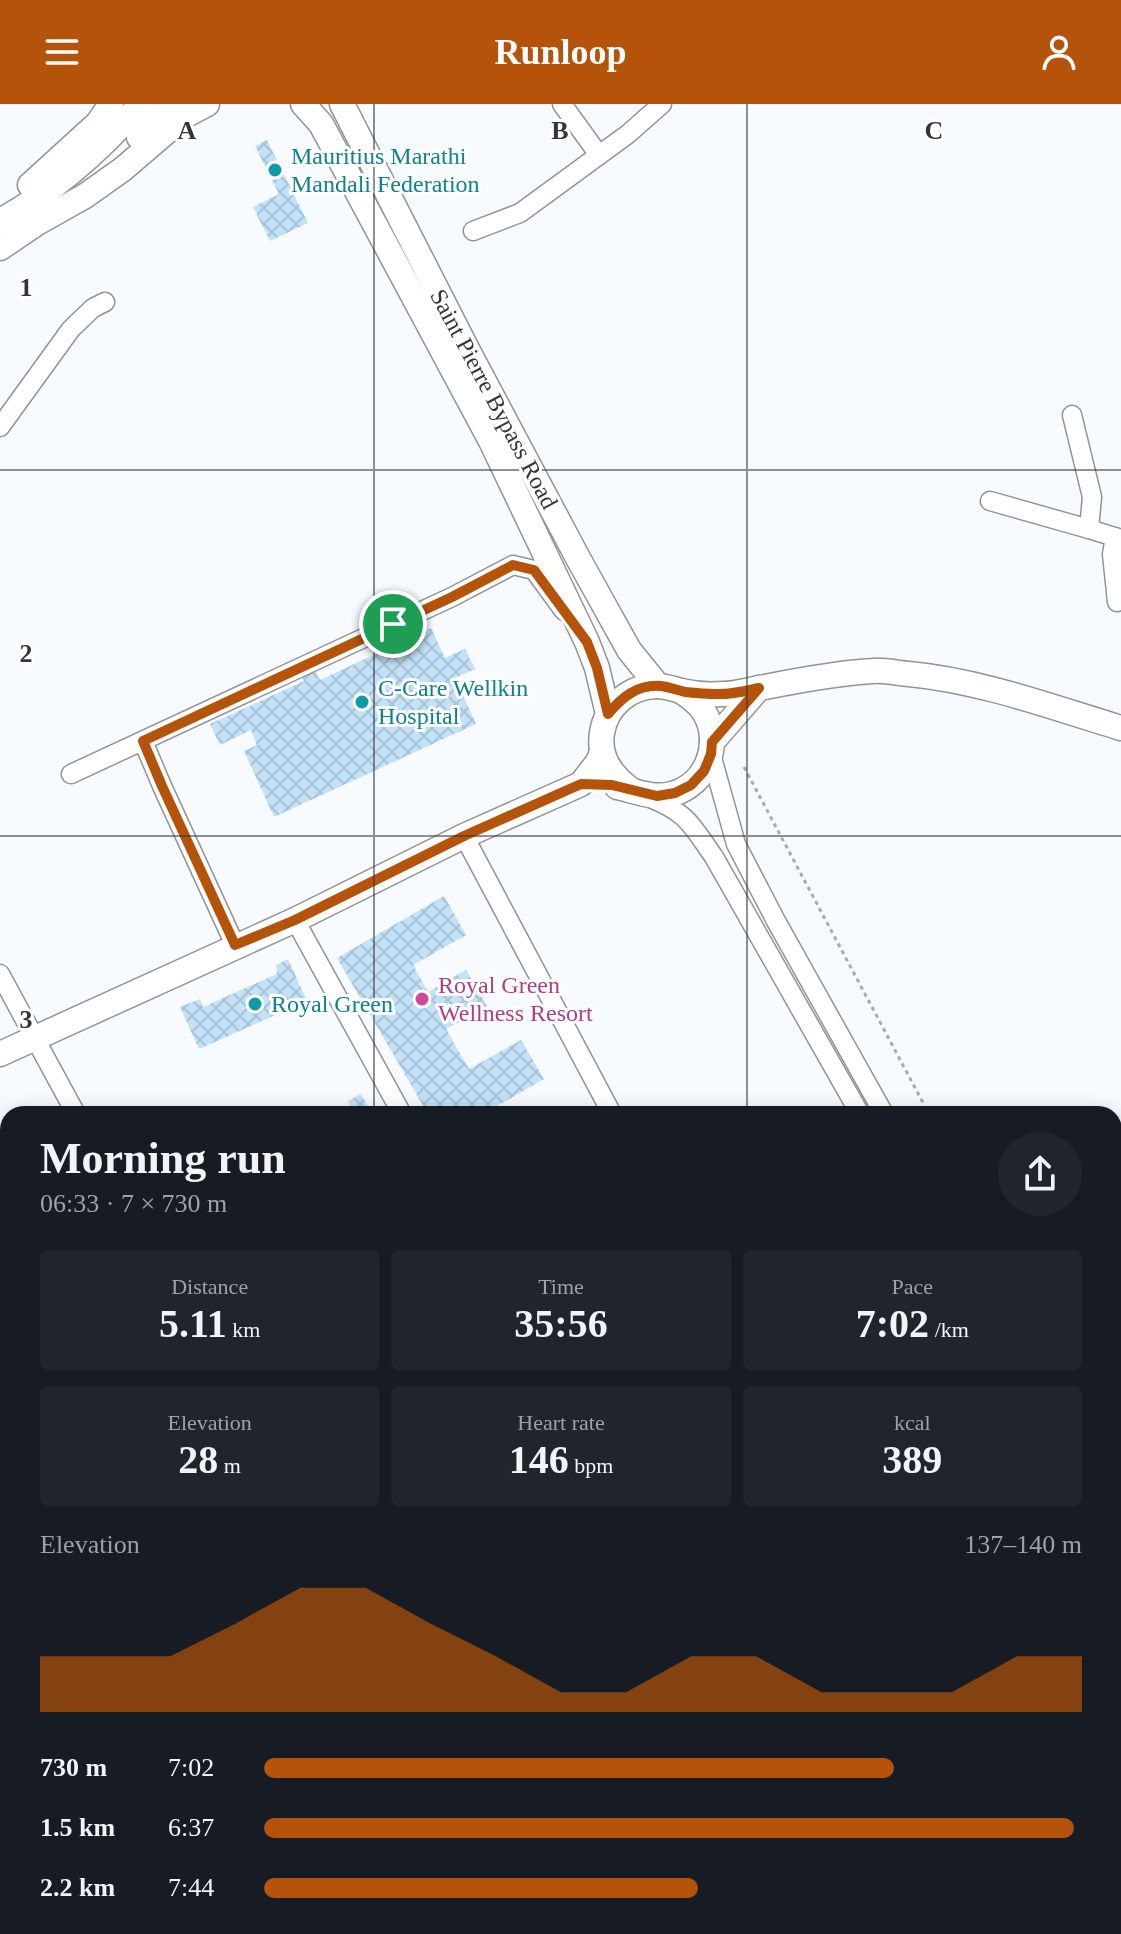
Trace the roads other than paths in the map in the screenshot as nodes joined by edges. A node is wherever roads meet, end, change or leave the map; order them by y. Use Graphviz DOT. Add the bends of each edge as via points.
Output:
graph roads {
  1 [pos="111,104"];
  2 [pos="141,104"];
  3 [pos="170,104"];
  4 [pos="207,104"];
  5 [pos="303,104"];
  6 [pos="342,104"];
  7 [pos="562,104"];
  8 [pos="662,104"];
  9 [pos="599,155"];
  10 [pos="0,215"];
  11 [pos="0,221"];
  12 [pos="37,223"];
  13 [pos="473,231"];
  14 [pos="0,248"];
  15 [pos="105,302"];
  16 [pos="1072,415"];
  17 [pos="0,427"];
  18 [pos="990,501"];
  19 [pos="1089,529"];
  20 [pos="1118,538"];
  21 [pos="1117,602"];
  22 [pos="587,642"];
  23 [pos="670,688"];
  24 [pos="759,688"];
  25 [pos="608,714"];
  26 [pos="1121,728"];
  27 [pos="143,741"];
  28 [pos="712,748"];
  29 [pos="602,752"];
  30 [pos="71,774"];
  31 [pos="581,784"];
  32 [pos="634,791"];
  33 [pos="464,836"];
  34 [pos="295,920"];
  35 [pos="235,945"];
  36 [pos="0,974"];
  37 [pos="35,1038"];
  38 [pos="0,1054"];
  39 [pos="72,1106"];
  40 [pos="398,1106"];
  41 [pos="608,1106"];
  42 [pos="855,1106"];
  43 [pos="880,1106"];
  1 -- 10 [label="main road" via="98,123"];
  2 -- 11 [label="main road" via="72,170"];
  3 -- 12 [label="main road" via="81,190"];
  4 -- 12 [label="main road" via="85,196"];
  5 -- 22 [label="main road, Saint Pierre Bypass Road" via="321,124 491,441"];
  6 -- 23 [label="main road, Saint Pierre Bypass Road" via="629,650"];
  7 -- 9 [label="street"];
  8 -- 9 [label="street"];
  9 -- 13 [label="street" via="520,213"];
  12 -- 14 [label="main road"];
  15 -- 17 [label="street" via="71,329"];
  16 -- 19 [label="street" via="1092,497"];
  18 -- 19 [label="street"];
  19 -- 20 [label="street"];
  20 -- 21 [label="street" via="1112,554"];
  22 -- 25 [label="main road, Saint Pierre Bypass Road"];
  22 -- 27 [label="street" via="534,570 513,565"];
  23 -- 24 [label="main road" via="720,695"];
  23 -- 25 [label="main road" via="643,687"];
  23 -- 28 [label="main road" via="694,700 704,712"];
  24 -- 26 [label="main road" via="876,670 986,688"];
  24 -- 28 [label="main road"];
  25 -- 29 [label="main road"];
  27 -- 30 [label="street"];
  27 -- 35 [label="street"];
  28 -- 32 [label="main road" via="704,771 691,785 657,796"];
  28 -- 43 [label="street" via="736,844"];
  29 -- 31 [label="main road"];
  29 -- 32 [label="main road" via="617,780"];
  31 -- 32 [label="main road"];
  31 -- 33 [label="main road"];
  32 -- 42 [label="street" via="688,819"];
  33 -- 34 [label="main road"];
  33 -- 41 [label="street"];
  34 -- 35 [label="main road"];
  34 -- 40 [label="street"];
  35 -- 37 [label="main road"];
  36 -- 37 [label="street"];
  37 -- 38 [label="main road"];
  37 -- 39 [label="street"];
}
